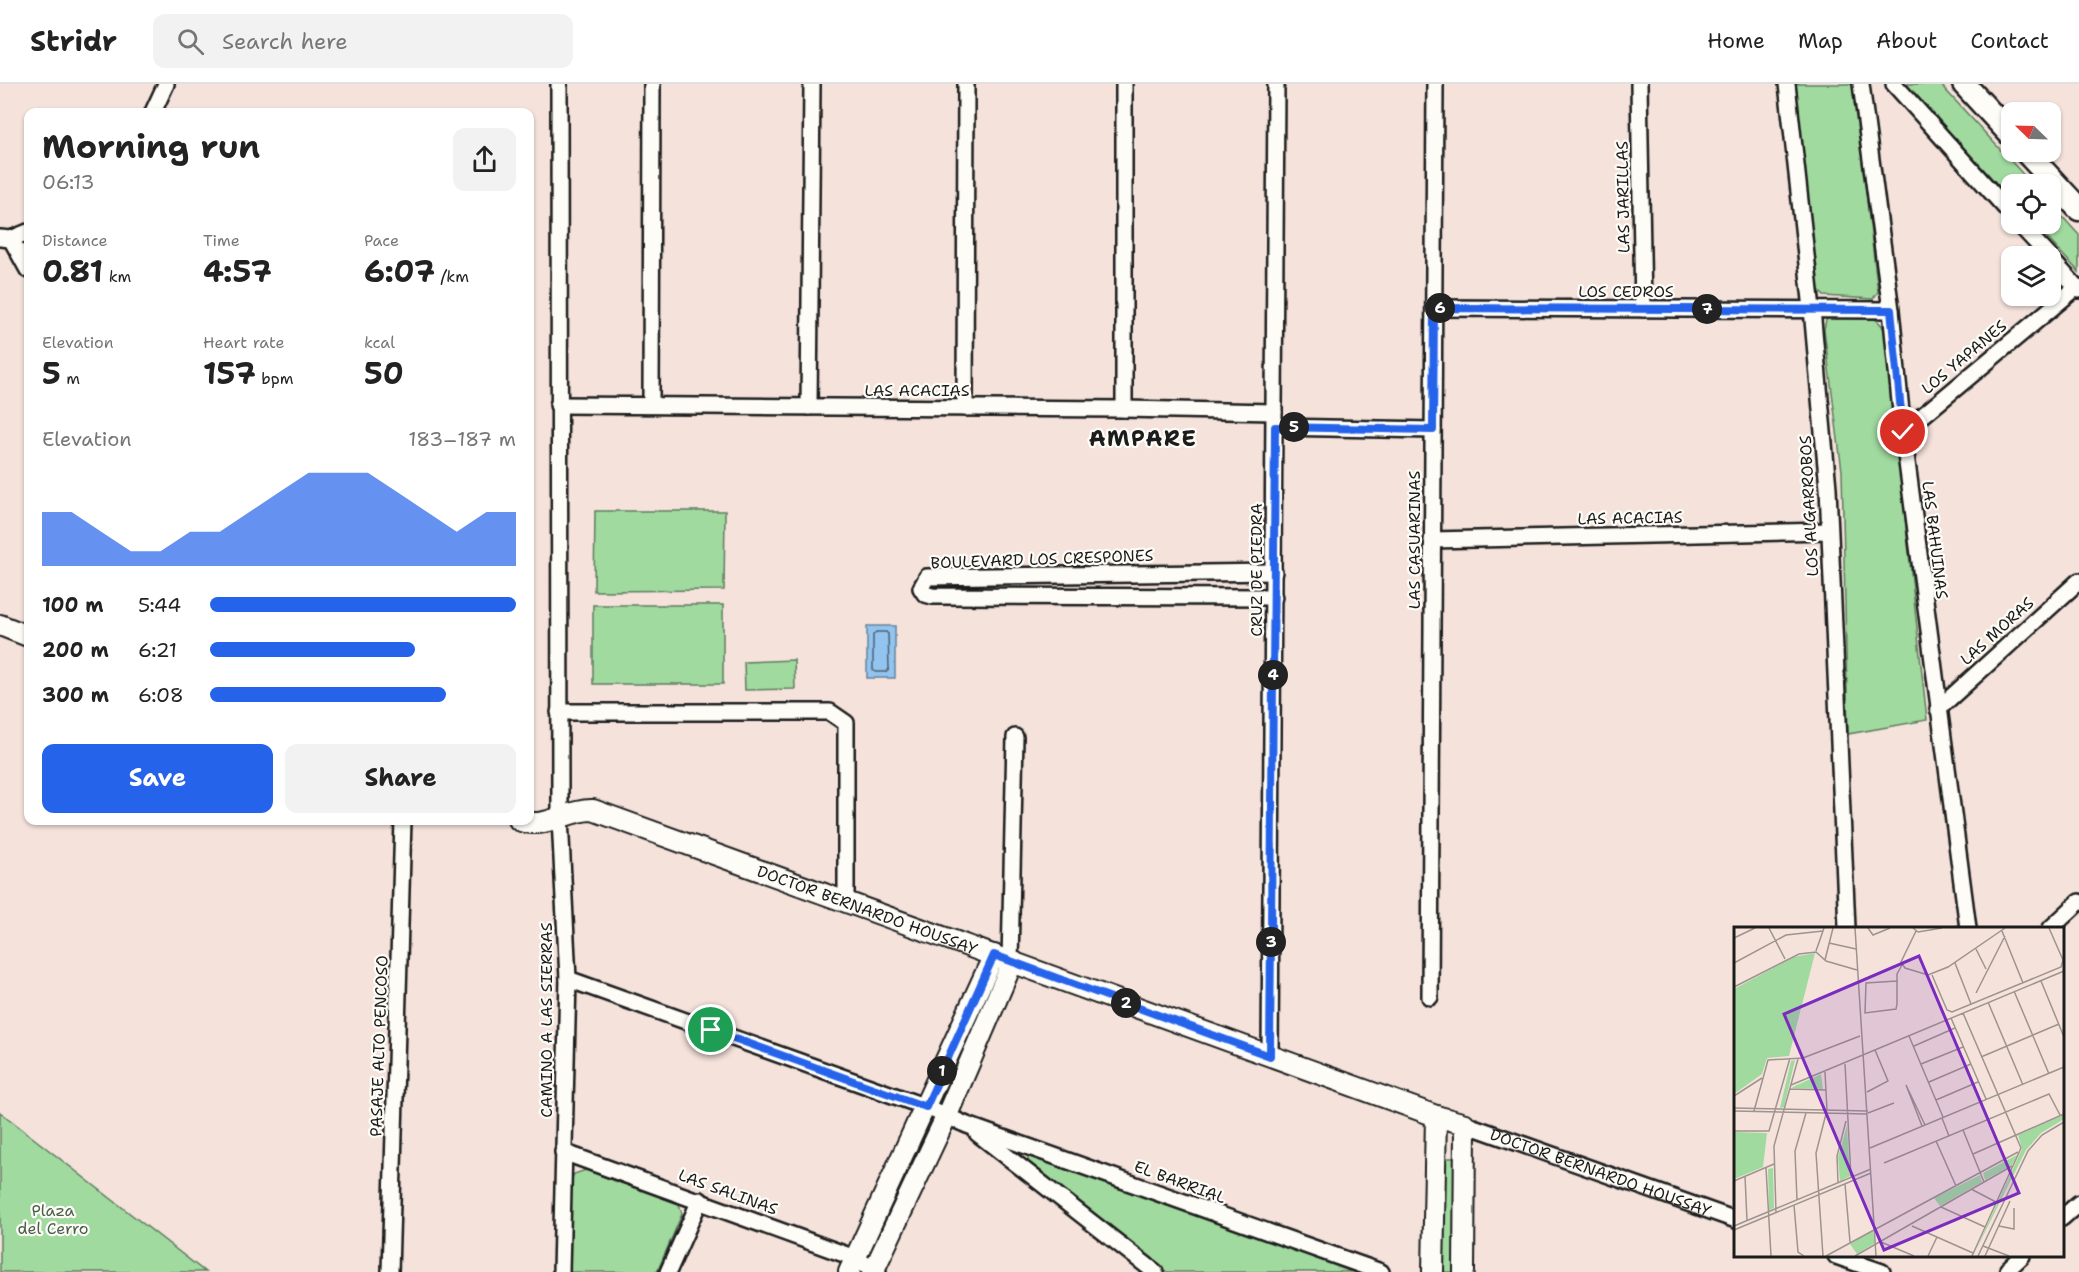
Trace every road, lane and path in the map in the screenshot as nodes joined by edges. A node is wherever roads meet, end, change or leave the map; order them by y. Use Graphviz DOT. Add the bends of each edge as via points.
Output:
graph roads {
  1 [pos="166,84"];
  2 [pos="559,84"];
  3 [pos="652,84"];
  4 [pos="812,84"];
  5 [pos="966,84"];
  6 [pos="1124,84"];
  7 [pos="1276,84"];
  8 [pos="1435,84"];
  9 [pos="1639,84"];
  10 [pos="1787,84"];
  11 [pos="1861,84"];
  12 [pos="1894,84"];
  13 [pos="1964,84"];
  14 [pos="155,108"];
  15 [pos="2001,124"];
  16 [pos="2035,162"];
  17 [pos="2001,203"];
  18 [pos="2079,209"];
  19 [pos="24,233"];
  20 [pos="2028,234"];
  21 [pos="6,238"];
  22 [pos="2040,246"];
  23 [pos="24,264"];
  24 [pos="2061,269"];
  25 [pos="2078,288"];
  26 [pos="1434,308"];
  27 [pos="1643,309"];
  28 [pos="1812,309"];
  29 [pos="1891,310"];
  30 [pos="558,405"];
  31 [pos="651,405"];
  32 [pos="809,407"];
  33 [pos="965,408"];
  34 [pos="1124,409"];
  35 [pos="1275,419"];
  36 [pos="1433,430"];
  37 [pos="1903,432"];
  38 [pos="1829,531"];
  39 [pos="1432,540"];
  40 [pos="1274,572"];
  41 [pos="2079,581"];
  42 [pos="1274,597"];
  43 [pos="0,625"];
  44 [pos="24,634"];
  45 [pos="1938,709"];
  46 [pos="559,712"];
  47 [pos="1015,737"];
  48 [pos="560,818"];
  49 [pos="534,824"];
  50 [pos="404,825"];
  51 [pos="846,902"];
  52 [pos="2079,902"];
  53 [pos="1847,927"];
  54 [pos="1968,927"];
  55 [pos="2052,927"];
  56 [pos="1006,959"];
  57 [pos="568,979"];
  58 [pos="1430,997"];
  59 [pos="1270,1056"];
  60 [pos="926,1107"];
  61 [pos="947,1115"];
  62 [pos="1451,1120"];
  63 [pos="966,1125"];
  64 [pos="563,1152"];
  65 [pos="700,1200"];
  66 [pos="2079,1203"];
  67 [pos="2064,1216"];
  68 [pos="1734,1219"];
  69 [pos="1839,1257"];
  70 [pos="1880,1257"];
  71 [pos="2020,1257"];
  72 [pos="852,1265"];
  73 [pos="2007,1266"];
  74 [pos="875,1271"];
  75 [pos="390,1272"];
  76 [pos="561,1272"];
  77 [pos="668,1272"];
  78 [pos="1155,1272"];
  79 [pos="1381,1272"];
  80 [pos="1433,1272"];
  81 [pos="1464,1272"];
  82 [pos="1882,1272"];
  1 -- 14 [label="street"];
  2 -- 30 [label="street, CAMINO A LAS SIERRAS"];
  3 -- 31 [label="street"];
  4 -- 32 [label="street"];
  5 -- 33 [label="street"];
  6 -- 34 [label="street"];
  7 -- 35 [label="street, CRUZ DE PIEDRA"];
  8 -- 26 [label="street, LAS CASUARINAS"];
  9 -- 27 [label="street, LAS JARILLAS"];
  10 -- 28 [label="street, LOS ALGARROBOS"];
  11 -- 29 [label="street, LAS BAHUINAS"];
  12 -- 17 [label="street"];
  13 -- 15 [label="main road"];
  16 -- 18 [label="main road"];
  19 -- 21 [label="street"];
  20 -- 22 [label="street"];
  21 -- 23 [label="street"];
  24 -- 25 [label="street"];
  25 -- 37 [label="street, LOS YAPANES"];
  26 -- 27 [label="street, LOS CEDROS"];
  26 -- 36 [label="street, LAS CASUARINAS"];
  27 -- 28 [label="street, LOS CEDROS"];
  28 -- 29 [label="street, LOS CEDROS"];
  28 -- 38 [label="street, LOS ALGARROBOS"];
  29 -- 37 [label="street, LAS BAHUINAS"];
  30 -- 31 [label="street, LAS ACACIAS"];
  30 -- 46 [label="street, CAMINO A LAS SIERRAS"];
  31 -- 32 [label="street, LAS ACACIAS"];
  32 -- 33 [label="street, LAS ACACIAS"];
  33 -- 34 [label="street, LAS ACACIAS"];
  34 -- 35 [label="street, LAS ACACIAS"];
  35 -- 36 [label="street, LAS ACACIAS"];
  35 -- 40 [label="street, CRUZ DE PIEDRA"];
  36 -- 39 [label="street, LAS CASUARINAS"];
  37 -- 45 [label="street, LAS BAHUINAS"];
  38 -- 39 [label="street, LAS ACACIAS"];
  38 -- 53 [label="street, LOS ALGARROBOS"];
  39 -- 58 [label="street, LAS CASUARINAS"];
  40 -- 42 [label="street, CRUZ DE PIEDRA"];
  40 -- 42 [label="street, BOULEVARD LOS CRESPONES" via="927,577 921,588 932,596"];
  41 -- 45 [label="street, LAS MORAS"];
  42 -- 59 [label="street, CRUZ DE PIEDRA"];
  43 -- 44 [label="street"];
  45 -- 54 [label="street, LAS BAHUINAS"];
  46 -- 48 [label="street, CAMINO A LAS SIERRAS"];
  46 -- 51 [label="street" via="830,712 846,723"];
  47 -- 56 [label="street"];
  48 -- 49 [label="street, DOCTOR BERNARDO HOUSSAY"];
  48 -- 51 [label="street, DOCTOR BERNARDO HOUSSAY" via="580,810 593,810"];
  48 -- 57 [label="street, CAMINO A LAS SIERRAS"];
  50 -- 75 [label="street, PASAJE ALTO PENCOSO"];
  51 -- 56 [label="street, DOCTOR BERNARDO HOUSSAY"];
  52 -- 55 [label="street"];
  56 -- 59 [label="street, DOCTOR BERNARDO HOUSSAY"];
  56 -- 60 [label="street"];
  56 -- 61 [label="street"];
  57 -- 60 [label="street, EL BARRIAL"];
  57 -- 64 [label="street, CAMINO A LAS SIERRAS"];
  59 -- 62 [label="street, DOCTOR BERNARDO HOUSSAY"];
  60 -- 61 [label="street, EL BARRIAL"];
  60 -- 72 [label="street"];
  61 -- 63 [label="street, EL BARRIAL"];
  61 -- 74 [label="street"];
  62 -- 68 [label="street, DOCTOR BERNARDO HOUSSAY"];
  62 -- 80 [label="street"];
  62 -- 81 [label="street"];
  63 -- 78 [label="street, EL BARRIAL"];
  63 -- 79 [label="street, EL BARRIAL"];
  64 -- 65 [label="street, LAS SALINAS"];
  64 -- 76 [label="street, CAMINO A LAS SIERRAS"];
  65 -- 72 [label="street, LAS SALINAS"];
  65 -- 77 [label="street"];
  66 -- 67 [label="street"];
  69 -- 82 [label="street"];
  70 -- 82 [label="street"];
  71 -- 73 [label="street"];
  72 -- 74 [label="street, LAS SALINAS"];
}
